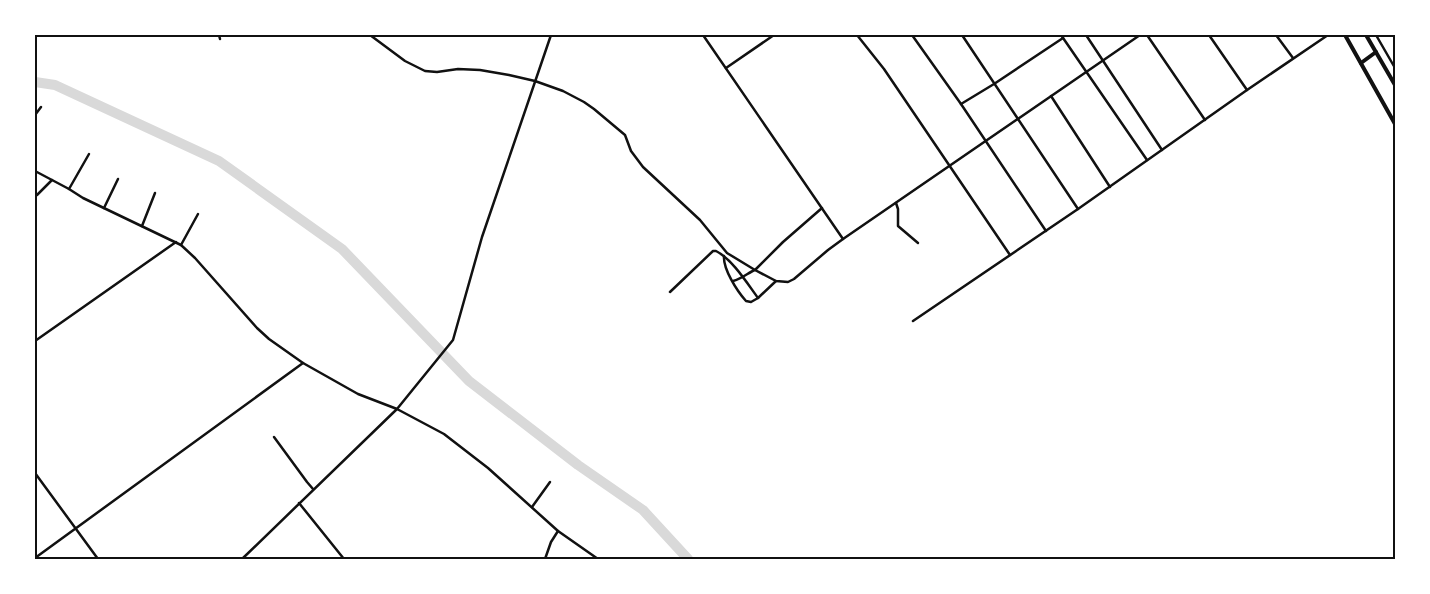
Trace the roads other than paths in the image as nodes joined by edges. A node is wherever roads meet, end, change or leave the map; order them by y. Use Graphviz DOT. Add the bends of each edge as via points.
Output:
graph roads {
  1 [pos="219,35"];
  2 [pos="370,35"];
  3 [pos="551,35"];
  4 [pos="703,35"];
  5 [pos="774,35"];
  6 [pos="857,35"];
  7 [pos="912,35"];
  8 [pos="962,35"];
  9 [pos="1086,35"];
  10 [pos="1140,35"];
  11 [pos="1147,35"];
  12 [pos="1209,35"];
  13 [pos="1276,35"];
  14 [pos="1328,35"];
  15 [pos="1345,35"];
  16 [pos="1366,35"];
  17 [pos="1376,35"];
  18 [pos="1062,36"];
  19 [pos="220,39"];
  20 [pos="1376,52"];
  21 [pos="1293,59"];
  22 [pos="1103,60"];
  23 [pos="1361,63"];
  24 [pos="726,68"];
  25 [pos="1395,68"];
  26 [pos="1086,71"];
  27 [pos="535,81"];
  28 [pos="994,84"];
  29 [pos="1395,85"];
  30 [pos="1247,90"];
  31 [pos="1051,96"];
  32 [pos="961,104"];
  33 [pos="41,107"];
  34 [pos="35,115"];
  35 [pos="1017,118"];
  36 [pos="1205,120"];
  37 [pos="1395,124"];
  38 [pos="984,141"];
  39 [pos="1162,150"];
  40 [pos="89,154"];
  41 [pos="1148,160"];
  42 [pos="949,165"];
  43 [pos="35,171"];
  44 [pos="118,179"];
  45 [pos="52,180"];
  46 [pos="1110,187"];
  47 [pos="69,189"];
  48 [pos="156,193"];
  49 [pos="38,195"];
  50 [pos="896,203"];
  51 [pos="104,208"];
  52 [pos="822,208"];
  53 [pos="1078,210"];
  54 [pos="198,214"];
  55 [pos="142,226"];
  56 [pos="1046,231"];
  57 [pos="843,238"];
  58 [pos="176,242"];
  59 [pos="918,243"];
  60 [pos="181,245"];
  61 [pos="727,253"];
  62 [pos="1010,255"];
  63 [pos="724,256"];
  64 [pos="755,270"];
  65 [pos="743,278"];
  66 [pos="776,281"];
  67 [pos="733,282"];
  68 [pos="670,292"];
  69 [pos="758,298"];
  70 [pos="913,322"];
  71 [pos="35,341"];
  72 [pos="303,363"];
  73 [pos="397,409"];
  74 [pos="274,437"];
  75 [pos="35,473"];
  76 [pos="550,482"];
  77 [pos="314,489"];
  78 [pos="299,503"];
  79 [pos="532,507"];
  80 [pos="76,528"];
  81 [pos="558,531"];
  82 [pos="35,558"];
  83 [pos="98,559"];
  84 [pos="242,559"];
  85 [pos="344,559"];
  86 [pos="545,559"];
  87 [pos="598,559"];
  1 -- 19 [label="street"];
  2 -- 27 [label="street" via="405,62 425,71 480,70"];
  3 -- 27 [label="street"];
  4 -- 24 [label="street"];
  5 -- 24 [label="street"];
  6 -- 42 [label="street"];
  7 -- 32 [label="street"];
  8 -- 28 [label="street"];
  9 -- 22 [label="street"];
  10 -- 22 [label="street"];
  11 -- 36 [label="street"];
  12 -- 30 [label="street"];
  13 -- 21 [label="street"];
  14 -- 21 [label="street"];
  15 -- 23 [label="main road"];
  16 -- 20 [label="main road"];
  17 -- 25 [label="street"];
  18 -- 26 [label="street"];
  18 -- 28 [label="street"];
  20 -- 23 [label="main road"];
  20 -- 29 [label="main road"];
  21 -- 30 [label="street"];
  22 -- 26 [label="street"];
  22 -- 39 [label="street"];
  23 -- 37 [label="main road"];
  24 -- 52 [label="street"];
  26 -- 31 [label="street"];
  26 -- 41 [label="street"];
  27 -- 61 [label="street" via="584,102 625,135 631,151 644,167 700,220"];
  27 -- 73 [label="street" via="482,237 453,340"];
  28 -- 32 [label="street"];
  28 -- 35 [label="street"];
  30 -- 36 [label="street"];
  31 -- 35 [label="street"];
  31 -- 46 [label="street"];
  32 -- 38 [label="street"];
  33 -- 34 [label="street"];
  35 -- 38 [label="street"];
  35 -- 53 [label="street"];
  36 -- 39 [label="street"];
  38 -- 42 [label="street"];
  38 -- 56 [label="street"];
  39 -- 41 [label="street"];
  40 -- 47 [label="street"];
  41 -- 46 [label="street"];
  42 -- 50 [label="street"];
  42 -- 62 [label="street"];
  43 -- 45 [label="street"];
  44 -- 51 [label="street"];
  45 -- 47 [label="street"];
  45 -- 49 [label="street"];
  46 -- 53 [label="street"];
  47 -- 51 [label="street"];
  48 -- 55 [label="street"];
  50 -- 57 [label="street"];
  50 -- 59 [label="street" via="898,226"];
  51 -- 55 [label="street"];
  52 -- 57 [label="street"];
  52 -- 64 [label="street"];
  53 -- 56 [label="street"];
  54 -- 60 [label="street"];
  55 -- 58 [label="street"];
  56 -- 62 [label="street"];
  57 -- 66 [label="street" via="794,279"];
  58 -- 60 [label="street"];
  58 -- 71 [label="street"];
  60 -- 72 [label="street" via="257,328"];
  61 -- 63 [label="street"];
  61 -- 64 [label="street"];
  62 -- 70 [label="street"];
  63 -- 65 [label="street"];
  63 -- 67 [label="street" via="726,270"];
  63 -- 68 [label="street" via="713,252"];
  64 -- 65 [label="street"];
  64 -- 66 [label="street"];
  65 -- 67 [label="street"];
  65 -- 69 [label="street"];
  66 -- 69 [label="street"];
  67 -- 69 [label="street" via="746,301"];
  72 -- 73 [label="street" via="358,394"];
  72 -- 80 [label="street"];
  73 -- 77 [label="street"];
  73 -- 79 [label="street" via="444,434"];
  74 -- 77 [label="street"];
  75 -- 80 [label="street"];
  76 -- 79 [label="street"];
  77 -- 78 [label="street"];
  78 -- 84 [label="street"];
  78 -- 85 [label="street"];
  79 -- 81 [label="street"];
  80 -- 82 [label="street"];
  80 -- 83 [label="street"];
  81 -- 86 [label="street"];
  81 -- 87 [label="street"];
}
